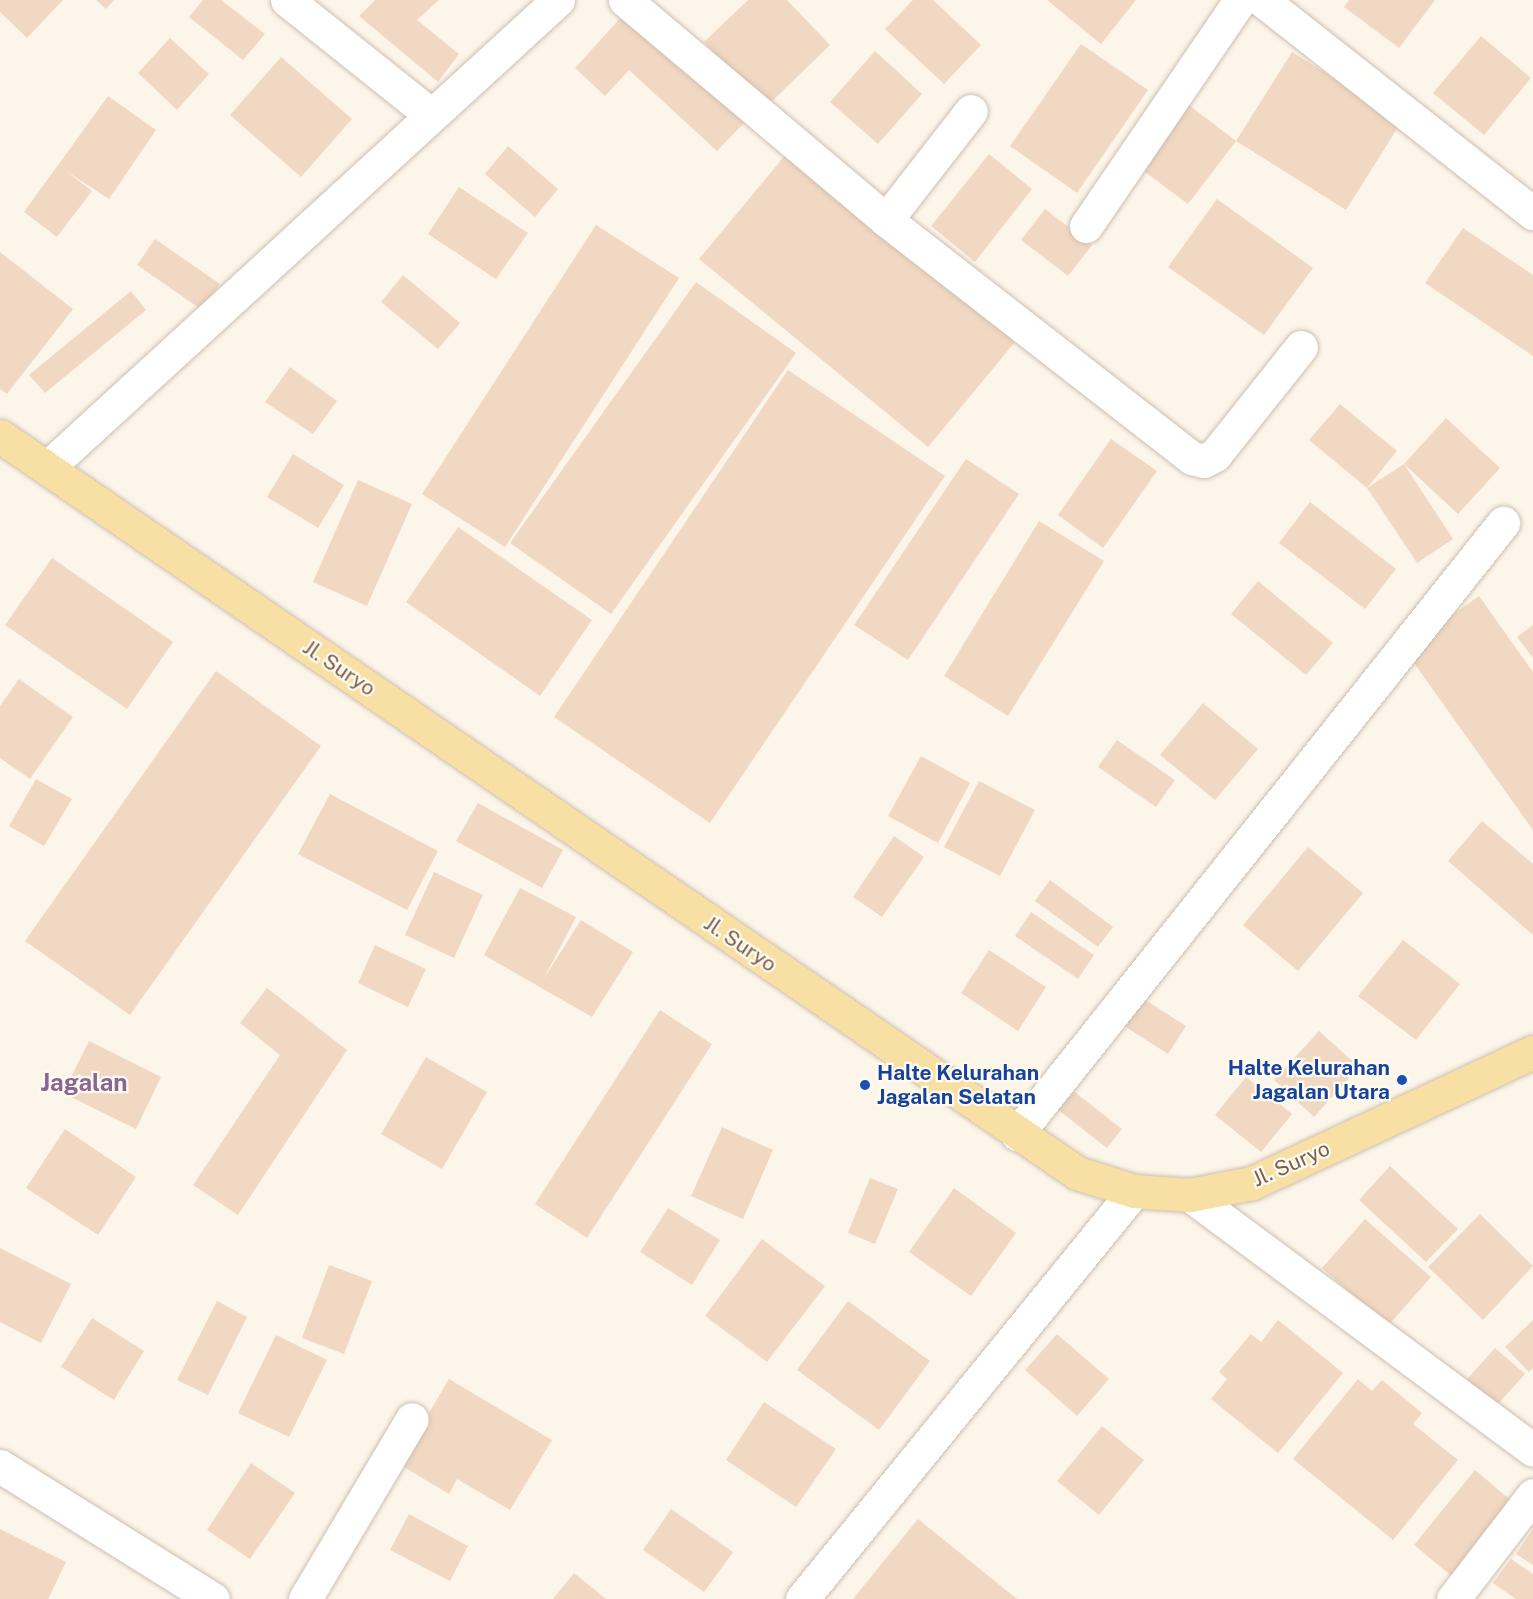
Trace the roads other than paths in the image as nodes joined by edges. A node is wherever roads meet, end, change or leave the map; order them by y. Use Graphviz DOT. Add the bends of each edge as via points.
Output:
graph roads {
  1 [pos="286,0"];
  2 [pos="558,0"];
  3 [pos="625,0"];
  4 [pos="1240,0"];
  5 [pos="1262,0"];
  6 [pos="971,111"];
  7 [pos="430,114"];
  8 [pos="1533,213"];
  9 [pos="886,220"];
  10 [pos="1086,226"];
  11 [pos="1301,347"];
  12 [pos="3,445"];
  13 [pos="47,468"];
  14 [pos="1503,523"];
  15 [pos="1533,1052"];
  16 [pos="1017,1134"];
  17 [pos="1134,1191"];
  18 [pos="1190,1195"];
  19 [pos="412,1419"];
  20 [pos="1533,1450"];
  21 [pos="0,1466"];
  22 [pos="1533,1495"];
  23 [pos="213,1599"];
  24 [pos="305,1599"];
  25 [pos="802,1599"];
  26 [pos="1453,1599"];
  1 -- 7 [label="street"];
  2 -- 7 [label="street"];
  3 -- 9 [label="street"];
  4 -- 10 [label="street"];
  5 -- 8 [label="street"];
  6 -- 9 [label="street"];
  7 -- 13 [label="street"];
  9 -- 11 [label="street" via="1196,459 1207,461 1215,455"];
  12 -- 13 [label="main road, Jl. Suryo"];
  13 -- 16 [label="main road, Jl. Suryo"];
  14 -- 16 [label="street"];
  15 -- 18 [label="main road, Jl. Suryo" via="1252,1183"];
  16 -- 17 [label="main road, Jl. Suryo" via="1077,1173"];
  17 -- 18 [label="main road, Jl. Suryo"];
  17 -- 25 [label="street"];
  18 -- 20 [label="street"];
  19 -- 24 [label="street"];
  21 -- 23 [label="street"];
  22 -- 26 [label="street"];
}
